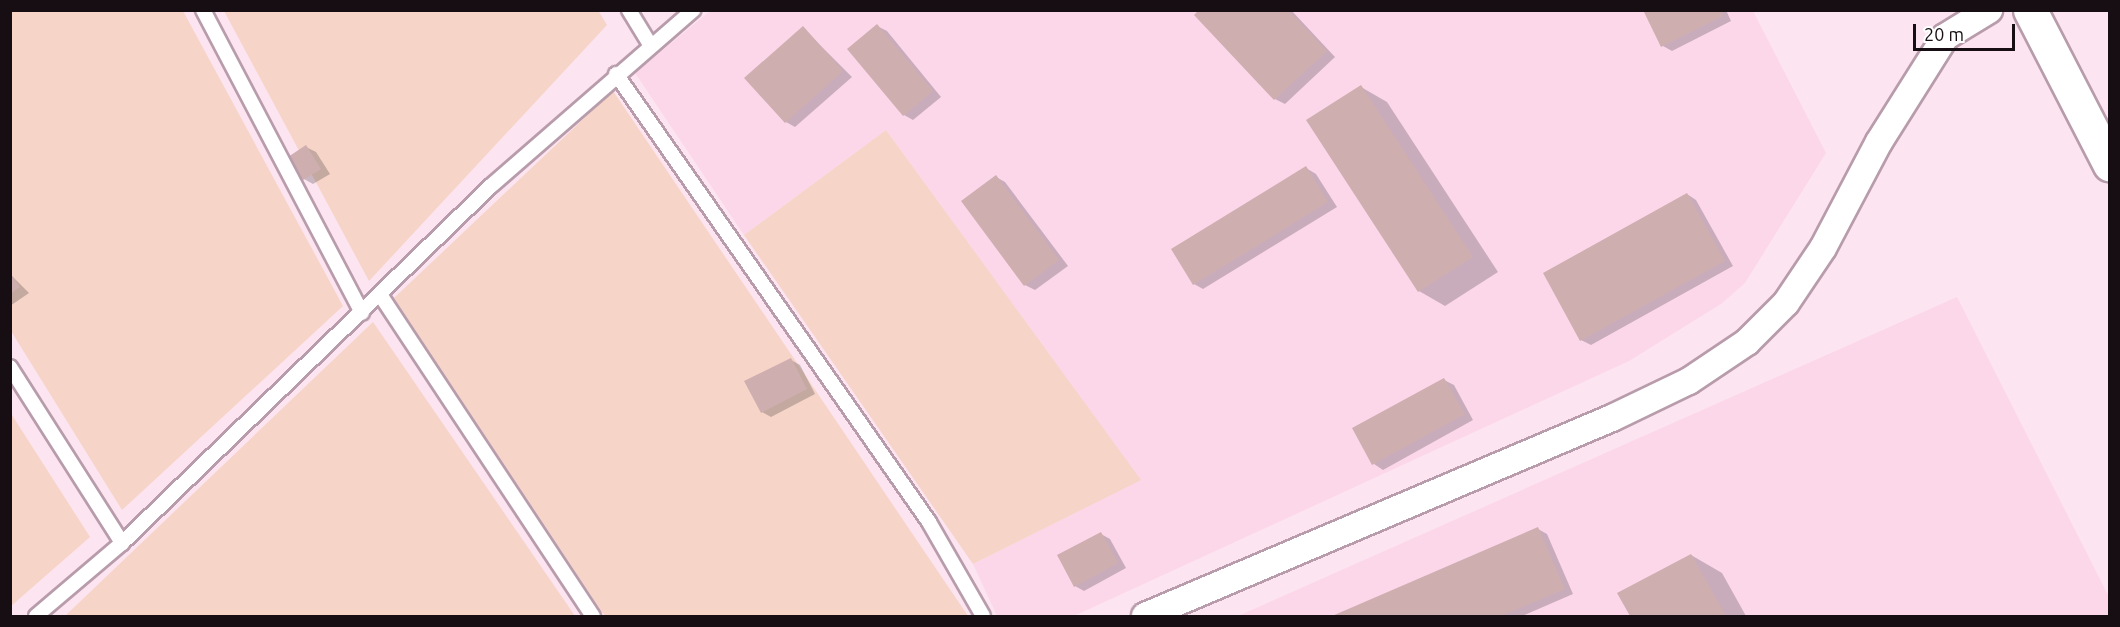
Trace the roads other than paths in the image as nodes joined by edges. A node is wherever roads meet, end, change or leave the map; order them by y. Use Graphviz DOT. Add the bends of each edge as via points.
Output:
graph roads {
  1 [pos="203,10"];
  2 [pos="629,10"];
  3 [pos="693,10"];
  4 [pos="1989,10"];
  5 [pos="2030,10"];
  6 [pos="651,46"];
  7 [pos="616,74"];
  8 [pos="2109,165"];
  9 [pos="381,296"];
  10 [pos="362,313"];
  11 [pos="10,367"];
  12 [pos="122,543"];
  13 [pos="36,616"];
  14 [pos="593,616"];
  15 [pos="982,616"];
  16 [pos="1145,616"];
  1 -- 10 [label="lane"];
  2 -- 6 [label="lane"];
  3 -- 6 [label="lane"];
  4 -- 16 [label="street" via="1945,36 1879,142 1823,248 1786,303 1747,342 1689,381 1612,418"];
  5 -- 8 [label="main road"];
  6 -- 7 [label="lane"];
  7 -- 9 [label="lane" via="492,185"];
  7 -- 15 [label="lane" via="929,522"];
  9 -- 10 [label="lane"];
  9 -- 14 [label="lane"];
  10 -- 12 [label="lane"];
  11 -- 12 [label="lane"];
  12 -- 13 [label="lane"];
}
